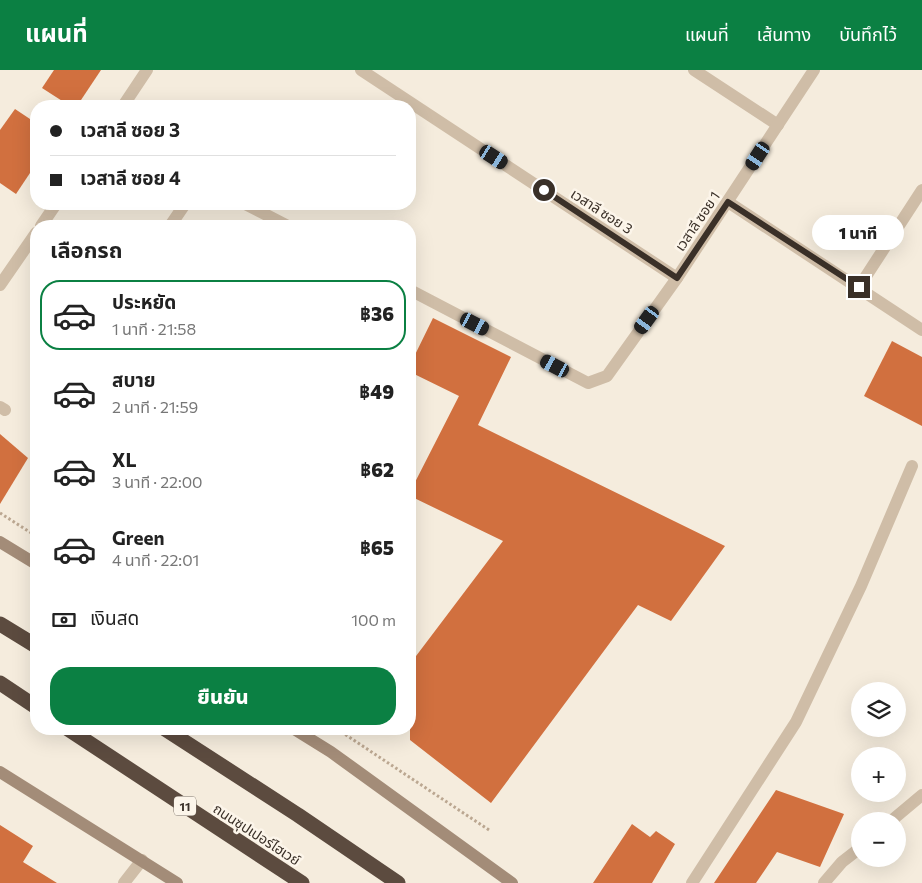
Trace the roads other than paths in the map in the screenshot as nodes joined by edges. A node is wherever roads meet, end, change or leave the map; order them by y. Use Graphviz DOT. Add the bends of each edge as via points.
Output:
graph roads {
  1 [pos="147,70"];
  2 [pos="361,70"];
  3 [pos="694,70"];
  4 [pos="814,70"];
  5 [pos="127,100"];
  6 [pos="407,100"];
  7 [pos="416,106"];
  8 [pos="778,125"];
  9 [pos="922,190"];
  10 [pos="728,202"];
  11 [pos="257,210"];
  12 [pos="276,220"];
  13 [pos="30,242"];
  14 [pos="677,278"];
  15 [pos="0,285"];
  16 [pos="859,287"];
  17 [pos="416,293"];
  18 [pos="922,330"];
  19 [pos="912,466"];
  20 [pos="0,542"];
  21 [pos="30,560"];
  22 [pos="0,624"];
  23 [pos="30,642"];
  24 [pos="0,683"];
  25 [pos="30,704"];
  26 [pos="77,735"];
  27 [pos="174,735"];
  28 [pos="304,735"];
  29 [pos="0,772"];
  30 [pos="922,795"];
  31 [pos="902,812"];
  32 [pos="851,855"];
  33 [pos="142,860"];
  34 [pos="124,883"];
  35 [pos="177,883"];
  36 [pos="302,883"];
  37 [pos="398,883"];
  38 [pos="512,883"];
  39 [pos="692,883"];
  40 [pos="824,883"];
  1 -- 5 [label="street"];
  2 -- 6 [label="street, เวสาลี ซอย 3"];
  3 -- 8 [label="street"];
  4 -- 8 [label="street, เวสาลี ซอย 1"];
  7 -- 14 [label="street, เวสาลี ซอย 3"];
  8 -- 10 [label="street, เวสาลี ซอย 1"];
  9 -- 16 [label="street"];
  10 -- 14 [label="street, เวสาลี ซอย 1"];
  10 -- 16 [label="street"];
  11 -- 12 [label="street"];
  13 -- 15 [label="street"];
  14 -- 17 [label="street, เวสาลี ซอย 1" via="607,376 588,383"];
  16 -- 18 [label="street"];
  19 -- 39 [label="street" via="861,586 796,722"];
  20 -- 21 [label="main road"];
  22 -- 23 [label="highway"];
  24 -- 25 [label="highway"];
  26 -- 36 [label="highway, ถนนซุปเปอร์ไฮเวย์ / 11"];
  27 -- 37 [label="highway"];
  28 -- 38 [label="main road"];
  29 -- 33 [label="main road"];
  30 -- 31 [label="street"];
  32 -- 40 [label="street"];
  33 -- 34 [label="street"];
  33 -- 35 [label="main road"];
}
